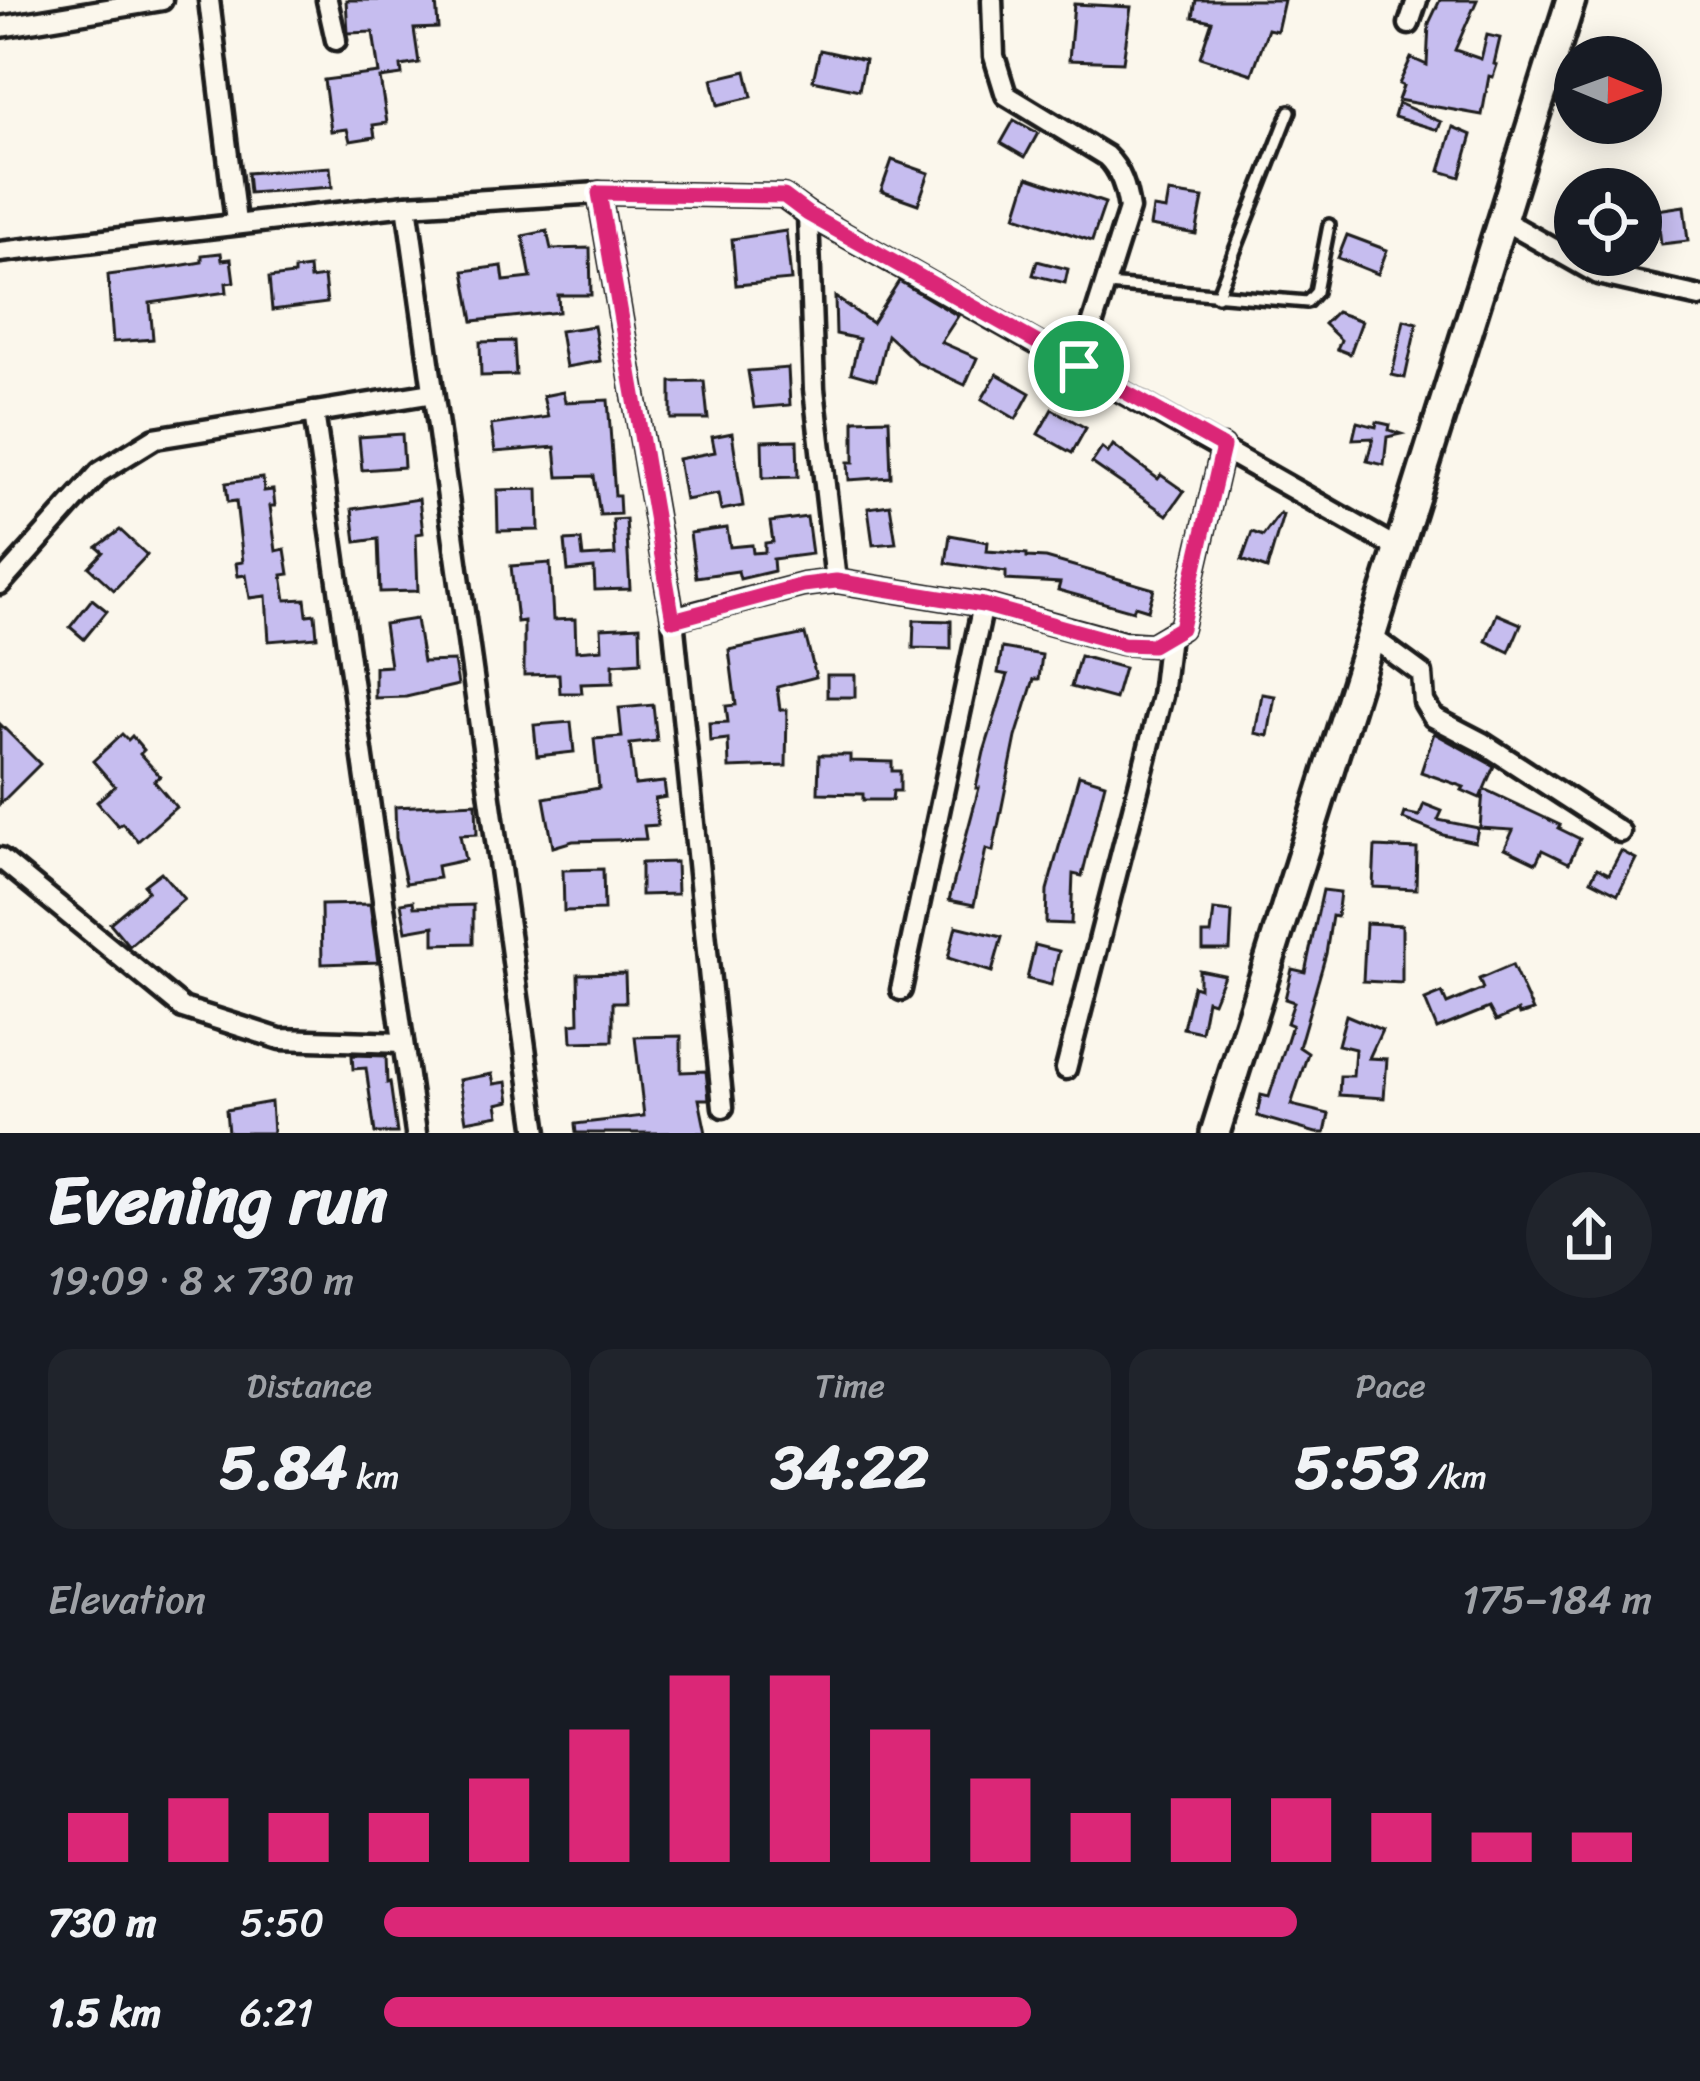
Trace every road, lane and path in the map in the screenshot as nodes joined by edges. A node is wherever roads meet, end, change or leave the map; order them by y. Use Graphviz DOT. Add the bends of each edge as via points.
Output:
graph roads {
  1 [pos="162,0"];
  2 [pos="209,0"];
  3 [pos="327,0"];
  4 [pos="992,0"];
  5 [pos="1417,0"];
  6 [pos="1571,0"];
  7 [pos="1408,24"];
  8 [pos="0,27"];
  9 [pos="336,40"];
  10 [pos="1290,110"];
  11 [pos="599,193"];
  12 [pos="406,205"];
  13 [pos="808,214"];
  14 [pos="1501,219"];
  15 [pos="236,222"];
  16 [pos="1329,225"];
  17 [pos="0,252"];
  18 [pos="1105,285"];
  19 [pos="1217,296"];
  20 [pos="1700,297"];
  21 [pos="1079,366"];
  22 [pos="433,393"];
  23 [pos="314,412"];
  24 [pos="1223,447"];
  25 [pos="1397,548"];
  26 [pos="836,581"];
  27 [pos="0,584"];
  28 [pos="983,605"];
  29 [pos="673,620"];
  30 [pos="1169,635"];
  31 [pos="1370,635"];
  32 [pos="1620,832"];
  33 [pos="0,858"];
  34 [pos="902,990"];
  35 [pos="403,1043"];
  36 [pos="1066,1070"];
  37 [pos="724,1107"];
  38 [pos="416,1133"];
  39 [pos="537,1133"];
  40 [pos="1215,1133"];
  1 -- 8 [label="street"];
  2 -- 15 [label="street"];
  3 -- 9 [label="street"];
  4 -- 18 [label="street" via="994,56 1006,95 1117,165 1130,209"];
  5 -- 7 [label="street"];
  6 -- 14 [label="main road"];
  10 -- 19 [label="lane"];
  11 -- 12 [label="street"];
  11 -- 13 [label="street" via="784,196"];
  11 -- 29 [label="street"];
  12 -- 15 [label="street"];
  12 -- 22 [label="street"];
  13 -- 21 [label="street"];
  13 -- 26 [label="street" via="814,389"];
  14 -- 20 [label="street" via="1598,274"];
  14 -- 25 [label="main road"];
  15 -- 17 [label="street"];
  16 -- 19 [label="lane" via="1307,302"];
  18 -- 19 [label="lane"];
  18 -- 21 [label="street"];
  21 -- 24 [label="street"];
  22 -- 23 [label="street"];
  22 -- 39 [label="street"];
  23 -- 27 [label="street" via="155,439 100,472"];
  23 -- 35 [label="street"];
  24 -- 25 [label="street"];
  24 -- 30 [label="street" via="1181,628"];
  25 -- 31 [label="main road"];
  26 -- 28 [label="street"];
  26 -- 29 [label="street"];
  28 -- 30 [label="street" via="1123,644 1152,645"];
  28 -- 34 [label="street"];
  29 -- 37 [label="street"];
  30 -- 36 [label="street" via="1162,696"];
  31 -- 32 [label="street" via="1422,674 1433,717"];
  31 -- 40 [label="main road"];
  33 -- 35 [label="street" via="184,1008 280,1039"];
  35 -- 38 [label="street"];
}
